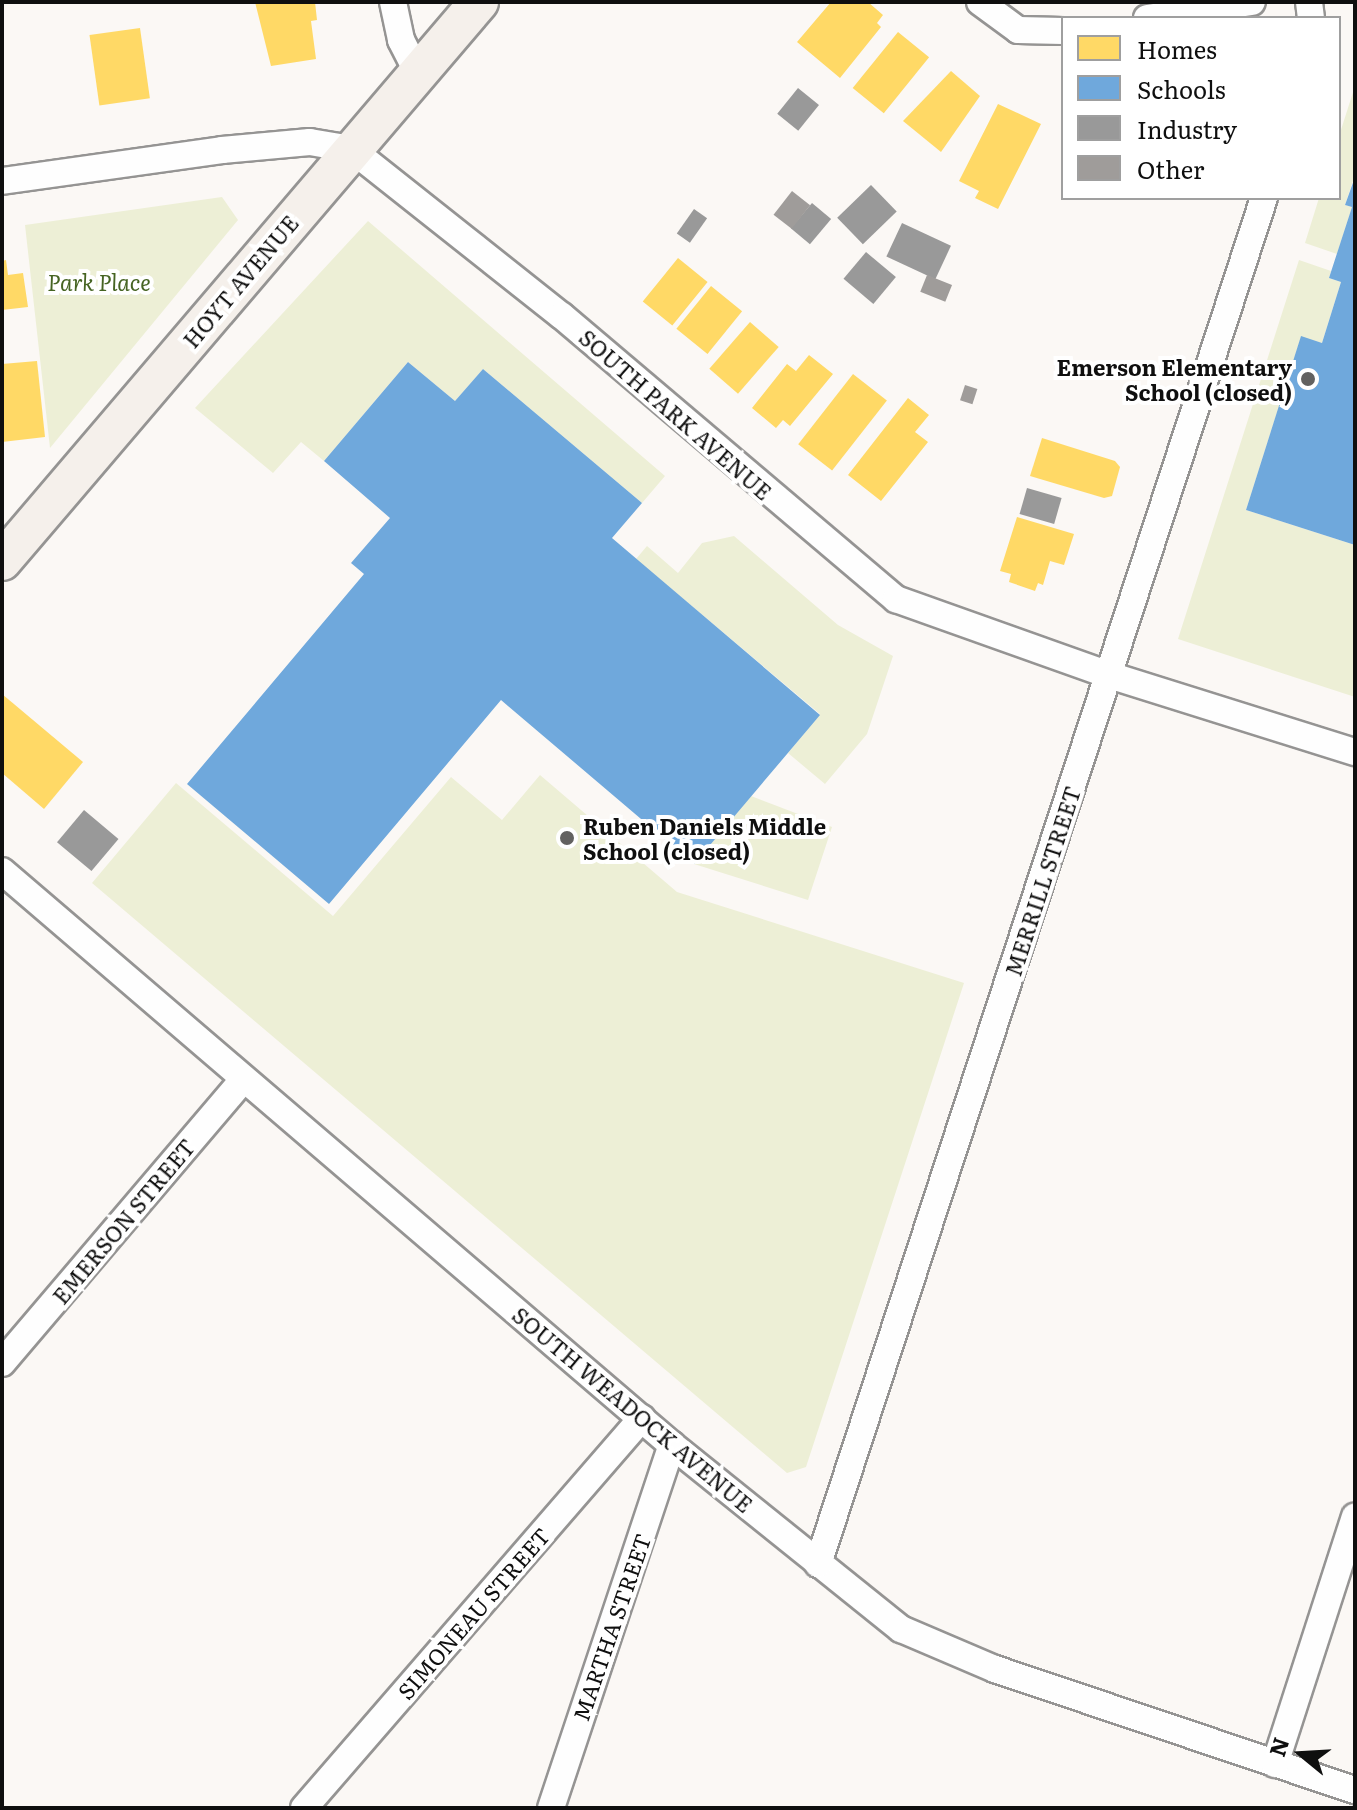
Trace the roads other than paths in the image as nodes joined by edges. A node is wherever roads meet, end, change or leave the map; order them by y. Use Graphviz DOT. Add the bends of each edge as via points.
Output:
graph roads {
  1 [pos="393,2"];
  2 [pos="479,2"];
  3 [pos="980,2"];
  4 [pos="1252,2"];
  5 [pos="1160,16"];
  6 [pos="1061,31"];
  7 [pos="418,74"];
  8 [pos="351,149"];
  9 [pos="2,181"];
  10 [pos="1263,200"];
  11 [pos="2,561"];
  12 [pos="1109,675"];
  13 [pos="1355,752"];
  14 [pos="2,871"];
  15 [pos="244,1079"];
  16 [pos="2,1363"];
  17 [pos="642,1418"];
  18 [pos="672,1445"];
  19 [pos="1355,1517"];
  20 [pos="818,1564"];
  21 [pos="1275,1764"];
  22 [pos="1355,1790"];
  23 [pos="304,1808"];
  24 [pos="551,1808"];
  1 -- 7 [label="street" via="401,40"];
  2 -- 7 [label="street, HOYT AVENUE"];
  3 -- 6 [label="street" via="1018,30"];
  4 -- 5 [label="street"];
  7 -- 8 [label="street, HOYT AVENUE"];
  8 -- 9 [label="street, SOUTH PARK AVENUE" via="310,142 222,150"];
  8 -- 11 [label="street, HOYT AVENUE"];
  8 -- 12 [label="street, SOUTH PARK AVENUE" via="562,316 870,581 896,599"];
  10 -- 12 [label="street, MERRILL STREET"];
  12 -- 13 [label="street, SOUTH PARK AVENUE"];
  12 -- 20 [label="street, MERRILL STREET"];
  14 -- 15 [label="street, SOUTH WEADOCK AVENUE"];
  15 -- 16 [label="street, EMERSON STREET"];
  15 -- 17 [label="street, SOUTH WEADOCK AVENUE"];
  17 -- 18 [label="street, SOUTH WEADOCK AVENUE"];
  17 -- 23 [label="street, SIMONEAU STREET"];
  18 -- 20 [label="street, SOUTH WEADOCK AVENUE"];
  18 -- 24 [label="street, MARTHA STREET"];
  19 -- 21 [label="street"];
  20 -- 21 [label="street, SOUTH WEADOCK AVENUE" via="901,1629 940,1649"];
  21 -- 22 [label="street, SOUTH WEADOCK AVENUE"];
}
